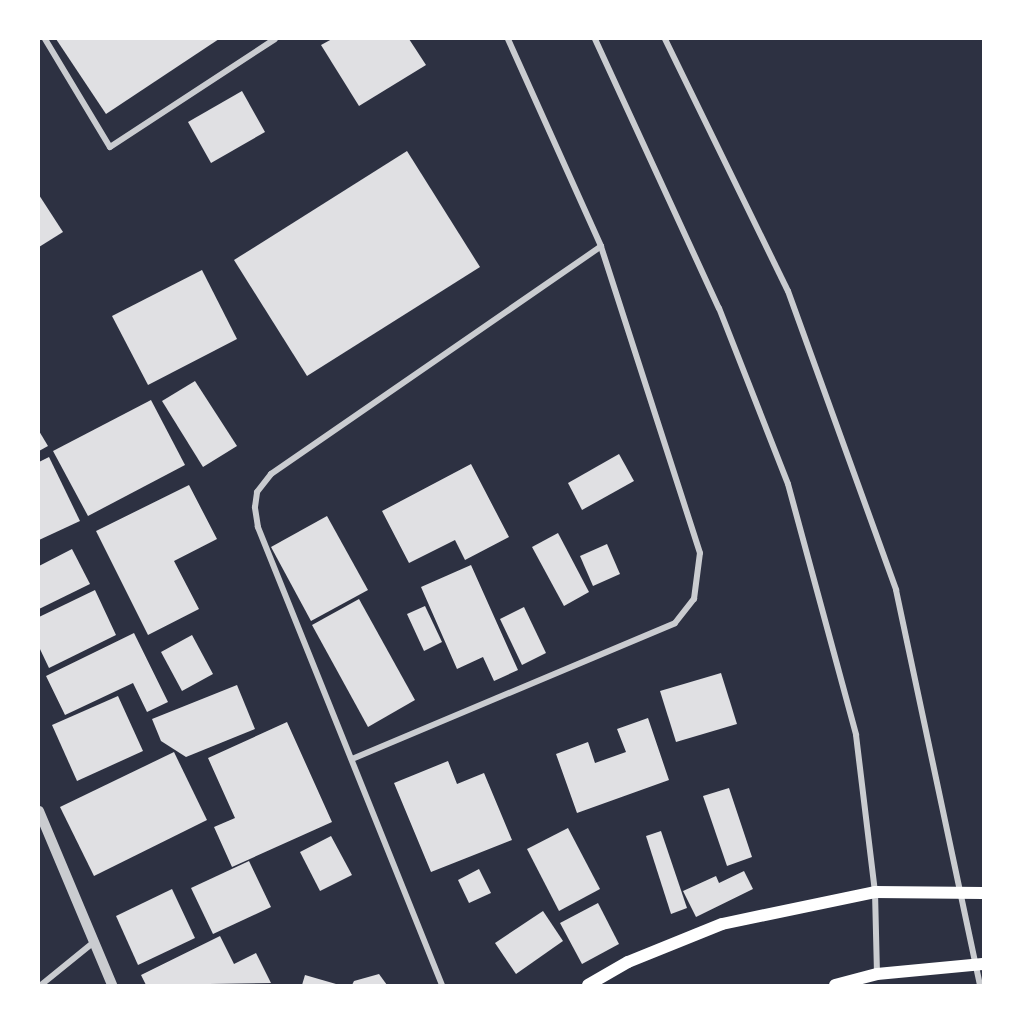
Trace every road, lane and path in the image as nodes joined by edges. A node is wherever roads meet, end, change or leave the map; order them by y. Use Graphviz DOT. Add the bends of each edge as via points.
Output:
graph roads {
  1 [pos="45,39"];
  2 [pos="275,39"];
  3 [pos="508,39"];
  4 [pos="595,39"];
  5 [pos="665,39"];
  6 [pos="601,246"];
  7 [pos="352,759"];
  8 [pos="39,811"];
  9 [pos="874,892"];
  10 [pos="958,893"];
  11 [pos="983,893"];
  12 [pos="95,941"];
  13 [pos="980,964"];
  14 [pos="877,974"];
  15 [pos="41,985"];
  16 [pos="111,985"];
  17 [pos="442,985"];
  18 [pos="588,985"];
  19 [pos="835,985"];
  20 [pos="980,985"];
  1 -- 2 [label="street" via="110,147"];
  3 -- 6 [label="street"];
  4 -- 9 [label="street" via="719,308 788,484 856,735"];
  5 -- 10 [label="street" via="788,291 896,590"];
  6 -- 7 [label="street" via="271,474 257,492 258,527"];
  6 -- 7 [label="street" via="700,553 694,599 675,623"];
  7 -- 17 [label="street"];
  8 -- 12 [label="street"];
  9 -- 10 [label="main road"];
  9 -- 14 [label="street"];
  9 -- 18 [label="main road" via="722,924 628,962"];
  10 -- 11 [label="main road"];
  10 -- 13 [label="street"];
  12 -- 15 [label="street"];
  12 -- 16 [label="street"];
  13 -- 14 [label="main road"];
  13 -- 20 [label="street"];
  14 -- 19 [label="main road"];
}
